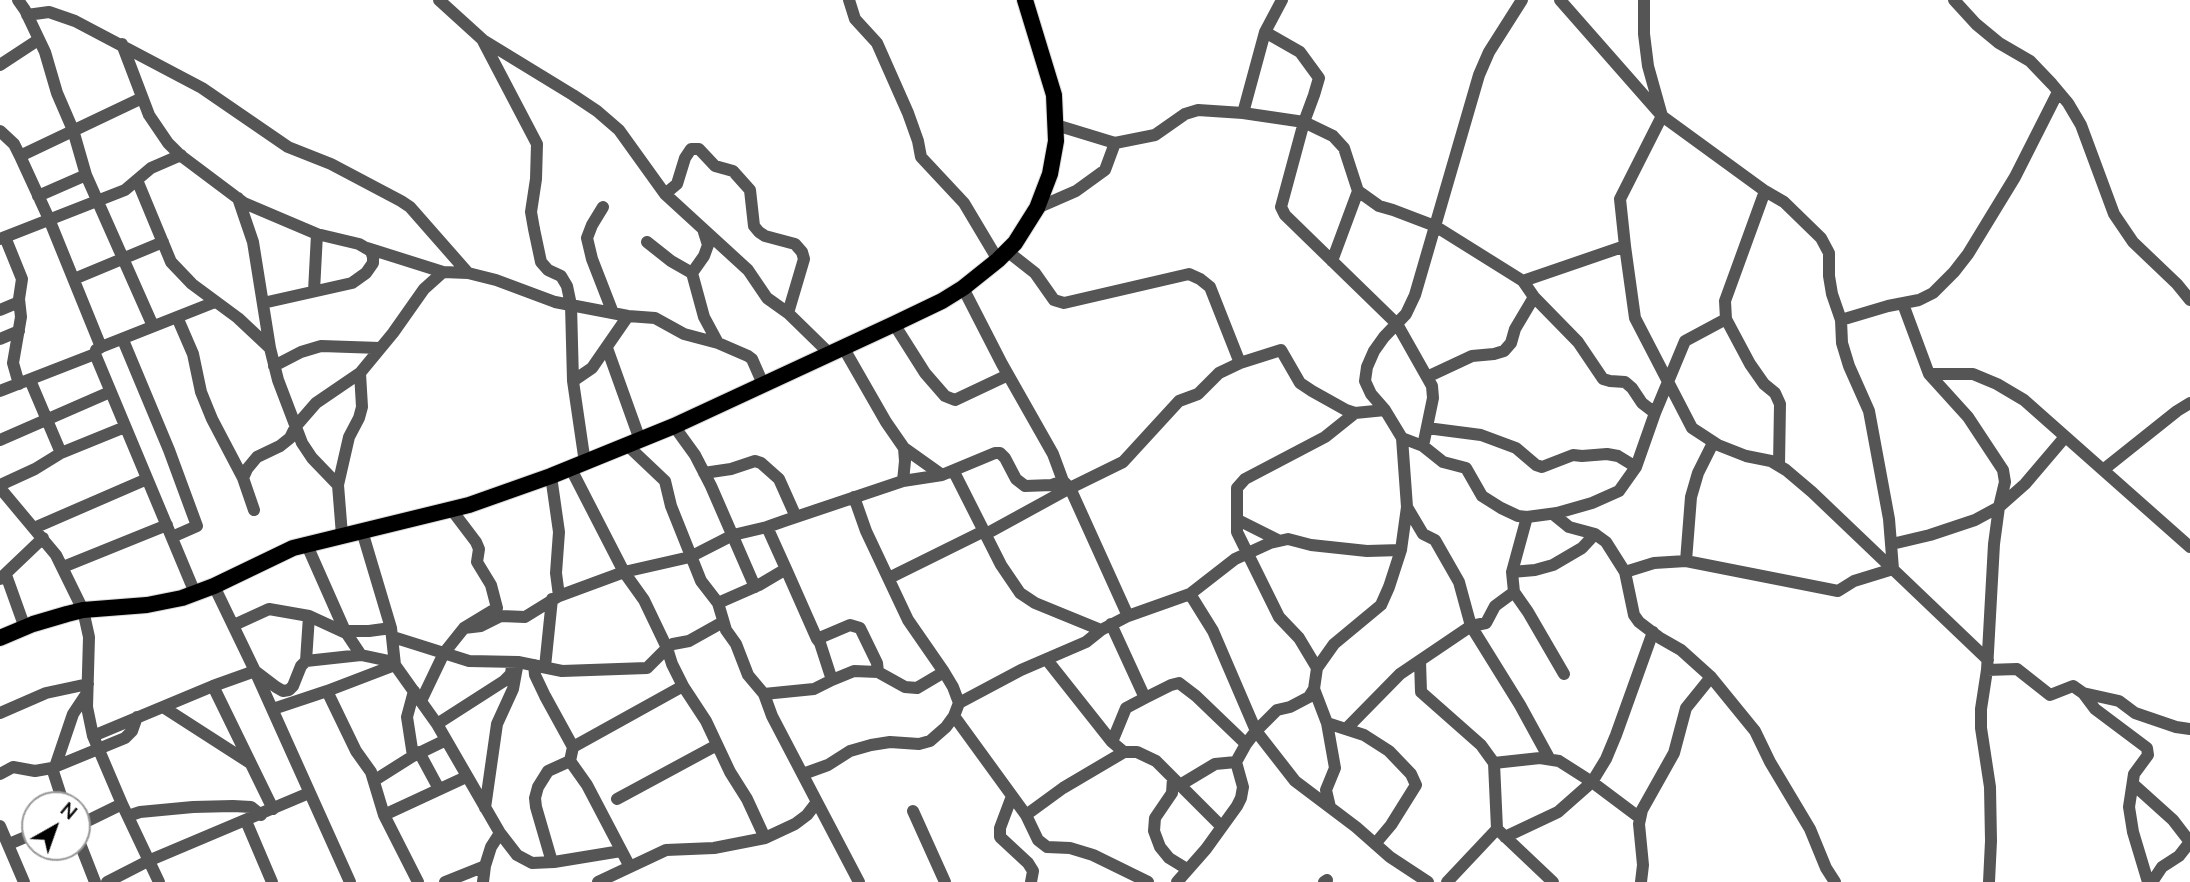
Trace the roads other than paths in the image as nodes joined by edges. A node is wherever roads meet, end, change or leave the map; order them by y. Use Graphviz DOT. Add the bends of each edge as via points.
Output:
graph roads {
  1 [pos="18,0"];
  2 [pos="439,0"];
  3 [pos="849,0"];
  4 [pos="1025,0"];
  5 [pos="1282,0"];
  6 [pos="1522,0"];
  7 [pos="1560,0"];
  8 [pos="1643,0"];
  9 [pos="1954,0"];
  10 [pos="27,15"];
  11 [pos="1265,32"];
  12 [pos="38,40"];
  13 [pos="483,40"];
  14 [pos="122,44"];
  15 [pos="0,65"];
  16 [pos="2059,92"];
  17 [pos="142,98"];
  18 [pos="1243,113"];
  19 [pos="1662,116"];
  20 [pos="1304,122"];
  21 [pos="1056,125"];
  22 [pos="74,130"];
  23 [pos="0,131"];
  24 [pos="1115,143"];
  25 [pos="20,156"];
  26 [pos="181,156"];
  27 [pos="86,176"];
  28 [pos="137,180"];
  29 [pos="1358,191"];
  30 [pos="1765,191"];
  31 [pos="664,194"];
  32 [pos="38,196"];
  33 [pos="238,198"];
  34 [pos="99,202"];
  35 [pos="603,207"];
  36 [pos="1037,208"];
  37 [pos="48,219"];
  38 [pos="1435,226"];
  39 [pos="703,229"];
  40 [pos="317,234"];
  41 [pos="3,238"];
  42 [pos="163,242"];
  43 [pos="647,242"];
  44 [pos="1625,246"];
  45 [pos="367,248"];
  46 [pos="1003,256"];
  47 [pos="123,259"];
  48 [pos="1332,261"];
  49 [pos="443,272"];
  50 [pos="468,273"];
  51 [pos="692,273"];
  52 [pos="74,279"];
  53 [pos="1523,281"];
  54 [pos="963,288"];
  55 [pos="314,291"];
  56 [pos="1534,297"];
  57 [pos="2190,300"];
  58 [pos="215,302"];
  59 [pos="19,303"];
  60 [pos="263,303"];
  61 [pos="1903,304"];
  62 [pos="571,305"];
  63 [pos="0,310"];
  64 [pos="613,313"];
  65 [pos="788,313"];
  66 [pos="628,316"];
  67 [pos="177,317"];
  68 [pos="1726,319"];
  69 [pos="1841,320"];
  70 [pos="894,324"];
  71 [pos="1397,324"];
  72 [pos="153,326"];
  73 [pos="19,331"];
  74 [pos="0,339"];
  75 [pos="123,340"];
  76 [pos="718,343"];
  77 [pos="270,348"];
  78 [pos="380,348"];
  79 [pos="607,348"];
  80 [pos="836,350"];
  81 [pos="98,351"];
  82 [pos="1240,363"];
  83 [pos="274,366"];
  84 [pos="360,373"];
  85 [pos="1929,374"];
  86 [pos="1008,375"];
  87 [pos="1427,377"];
  88 [pos="573,381"];
  89 [pos="25,382"];
  90 [pos="1668,382"];
  91 [pos="763,384"];
  92 [pos="0,391"];
  93 [pos="110,392"];
  94 [pos="2190,403"];
  95 [pos="1385,410"];
  96 [pos="1355,413"];
  97 [pos="1655,413"];
  98 [pos="46,419"];
  99 [pos="296,426"];
  100 [pos="674,426"];
  101 [pos="125,427"];
  102 [pos="1427,428"];
  103 [pos="2065,437"];
  104 [pos="1402,438"];
  105 [pos="0,440"];
  106 [pos="634,442"];
  107 [pos="1713,443"];
  108 [pos="1423,446"];
  109 [pos="904,448"];
  110 [pos="61,453"];
  111 [pos="1779,465"];
  112 [pos="578,466"];
  113 [pos="1636,467"];
  114 [pos="2103,470"];
  115 [pos="704,473"];
  116 [pos="948,473"];
  117 [pos="551,476"];
  118 [pos="243,478"];
  119 [pos="147,479"];
  120 [pos="903,481"];
  121 [pos="1066,484"];
  122 [pos="338,485"];
  123 [pos="0,486"];
  124 [pos="854,497"];
  125 [pos="1407,507"];
  126 [pos="1998,507"];
  127 [pos="451,509"];
  128 [pos="254,510"];
  129 [pos="1553,514"];
  130 [pos="796,517"];
  131 [pos="1527,517"];
  132 [pos="1238,520"];
  133 [pos="767,527"];
  134 [pos="169,531"];
  135 [pos="362,531"];
  136 [pos="985,532"];
  137 [pos="39,533"];
  138 [pos="1595,534"];
  139 [pos="342,535"];
  140 [pos="733,535"];
  141 [pos="1278,540"];
  142 [pos="306,544"];
  143 [pos="1892,544"];
  144 [pos="2190,547"];
  145 [pos="1401,550"];
  146 [pos="1247,553"];
  147 [pos="690,556"];
  148 [pos="1686,561"];
  149 [pos="63,567"];
  150 [pos="786,569"];
  151 [pos="1893,569"];
  152 [pos="624,572"];
  153 [pos="1512,572"];
  154 [pos="1625,572"];
  155 [pos="3,577"];
  156 [pos="889,578"];
  157 [pos="214,586"];
  158 [pos="755,587"];
  159 [pos="1514,592"];
  160 [pos="195,593"];
  161 [pos="1190,594"];
  162 [pos="555,597"];
  163 [pos="718,603"];
  164 [pos="83,610"];
  165 [pos="309,616"];
  166 [pos="1128,616"];
  167 [pos="723,622"];
  168 [pos="234,625"];
  169 [pos="1471,626"];
  170 [pos="1106,627"];
  171 [pos="25,628"];
  172 [pos="464,628"];
  173 [pos="345,632"];
  174 [pos="1653,632"];
  175 [pos="392,633"];
  176 [pos="0,638"];
  177 [pos="817,639"];
  178 [pos="667,648"];
  179 [pos="444,653"];
  180 [pos="361,655"];
  181 [pos="1047,660"];
  182 [pos="306,661"];
  183 [pos="1420,661"];
  184 [pos="515,662"];
  185 [pos="395,663"];
  186 [pos="1988,665"];
  187 [pos="540,666"];
  188 [pos="1318,668"];
  189 [pos="256,671"];
  190 [pos="878,672"];
  191 [pos="944,672"];
  192 [pos="1564,674"];
  193 [pos="1711,677"];
  194 [pos="832,680"];
  195 [pos="213,685"];
  196 [pos="683,686"];
  197 [pos="87,689"];
  198 [pos="1314,689"];
  199 [pos="327,691"];
  200 [pos="764,694"];
  201 [pos="2083,694"];
  202 [pos="417,696"];
  203 [pos="1144,698"];
  204 [pos="163,707"];
  205 [pos="273,709"];
  206 [pos="956,709"];
  207 [pos="0,713"];
  208 [pos="137,717"];
  209 [pos="1327,723"];
  210 [pos="437,724"];
  211 [pos="1346,729"];
  212 [pos="2190,729"];
  213 [pos="1256,731"];
  214 [pos="93,736"];
  215 [pos="446,740"];
  216 [pos="1111,742"];
  217 [pos="1246,744"];
  218 [pos="718,746"];
  219 [pos="573,747"];
  220 [pos="99,748"];
  221 [pos="1124,752"];
  222 [pos="416,754"];
  223 [pos="1549,758"];
  224 [pos="570,761"];
  225 [pos="1236,762"];
  226 [pos="250,763"];
  227 [pos="1494,763"];
  228 [pos="54,767"];
  229 [pos="0,774"];
  230 [pos="803,774"];
  231 [pos="466,777"];
  232 [pos="374,780"];
  233 [pos="1176,781"];
  234 [pos="1592,782"];
  235 [pos="2133,784"];
  236 [pos="439,789"];
  237 [pos="60,791"];
  238 [pos="309,793"];
  239 [pos="1012,796"];
  240 [pos="617,799"];
  241 [pos="817,802"];
  242 [pos="1330,807"];
  243 [pos="485,808"];
  244 [pos="125,810"];
  245 [pos="913,811"];
  246 [pos="267,812"];
  247 [pos="384,815"];
  248 [pos="1026,815"];
  249 [pos="1640,818"];
  250 [pos="91,821"];
  251 [pos="246,821"];
  252 [pos="0,826"];
  253 [pos="1222,827"];
  254 [pos="500,833"];
  255 [pos="1501,833"];
  256 [pos="765,838"];
  257 [pos="21,839"];
  258 [pos="9,844"];
  259 [pos="1375,844"];
  260 [pos="621,851"];
  261 [pos="87,861"];
  262 [pos="148,862"];
  263 [pos="552,862"];
  264 [pos="485,866"];
  265 [pos="630,867"];
  266 [pos="1183,877"];
  267 [pos="24,882"];
  268 [pos="95,882"];
  269 [pos="107,882"];
  270 [pos="159,882"];
  271 [pos="272,882"];
  272 [pos="350,882"];
  273 [pos="418,882"];
  274 [pos="445,882"];
  275 [pos="483,882"];
  276 [pos="598,882"];
  277 [pos="859,882"];
  278 [pos="945,882"];
  279 [pos="1031,882"];
  280 [pos="1148,882"];
  281 [pos="1428,882"];
  282 [pos="1447,882"];
  283 [pos="1553,882"];
  284 [pos="1641,882"];
  285 [pos="1835,882"];
  286 [pos="1989,882"];
  287 [pos="2150,882"];
  1 -- 10 [label="street"];
  2 -- 13 [label="street"];
  3 -- 46 [label="street" via="855,19 877,43 908,113 921,157 964,203"];
  4 -- 21 [label="main road" via="1054,95"];
  5 -- 11 [label="street"];
  6 -- 38 [label="street" via="1479,75"];
  7 -- 19 [label="street"];
  8 -- 19 [label="street" via="1648,66"];
  9 -- 16 [label="street" via="1999,43 2042,71"];
  10 -- 12 [label="street"];
  10 -- 14 [label="street" via="61,15"];
  11 -- 18 [label="street"];
  11 -- 20 [label="street" via="1300,52 1318,78"];
  12 -- 15 [label="street"];
  12 -- 22 [label="street"];
  13 -- 31 [label="street" via="597,111 619,130"];
  13 -- 62 [label="street" via="537,144 531,212 541,262 564,280"];
  14 -- 17 [label="street"];
  14 -- 50 [label="street" via="202,88 288,147 331,164 410,207"];
  16 -- 57 [label="street" via="2081,125 2114,214 2133,242"];
  16 -- 61 [label="street" via="1968,254 1933,293"];
  17 -- 22 [label="street"];
  17 -- 26 [label="street" via="158,130"];
  18 -- 20 [label="street"];
  18 -- 24 [label="street" via="1198,110 1155,135"];
  19 -- 30 [label="street"];
  19 -- 44 [label="street" via="1620,199"];
  20 -- 29 [label="street" via="1333,136 1344,148"];
  20 -- 48 [label="street" via="1281,206"];
  21 -- 24 [label="street"];
  21 -- 36 [label="main road" via="1050,174"];
  22 -- 25 [label="street"];
  22 -- 27 [label="street"];
  23 -- 25 [label="street"];
  24 -- 36 [label="street" via="1105,170 1076,191"];
  25 -- 32 [label="street"];
  26 -- 28 [label="street" via="151,168"];
  26 -- 33 [label="street"];
  27 -- 32 [label="street"];
  27 -- 34 [label="street"];
  28 -- 34 [label="street"];
  28 -- 42 [label="street"];
  29 -- 38 [label="street" via="1379,206"];
  29 -- 48 [label="street"];
  30 -- 68 [label="street" via="1725,301"];
  30 -- 69 [label="street" via="1784,202 1821,238 1829,253 1832,294"];
  31 -- 39 [label="street"];
  31 -- 65 [label="street" via="677,184 691,149 699,149 715,166 733,171 750,190 754,226 759,232 795,244 802,252 804,259"];
  32 -- 37 [label="street"];
  33 -- 40 [label="street"];
  33 -- 60 [label="street" via="253,242"];
  34 -- 37 [label="street"];
  34 -- 47 [label="street"];
  35 -- 64 [label="street" via="587,238"];
  36 -- 46 [label="main road"];
  37 -- 41 [label="street"];
  37 -- 52 [label="street"];
  38 -- 53 [label="street"];
  38 -- 71 [label="street" via="1415,295"];
  39 -- 51 [label="street" via="708,245"];
  39 -- 65 [label="street" via="748,270 767,298"];
  40 -- 45 [label="street"];
  40 -- 55 [label="street"];
  41 -- 59 [label="street" via="20,273"];
  42 -- 47 [label="street"];
  42 -- 58 [label="street" via="179,272"];
  43 -- 51 [label="street"];
  44 -- 53 [label="street"];
  44 -- 90 [label="street" via="1635,318"];
  45 -- 49 [label="street"];
  45 -- 55 [label="street" via="373,263 361,278"];
  46 -- 54 [label="main road"];
  46 -- 82 [label="street" via="1035,273 1054,300 1064,303 1189,274 1210,287"];
  47 -- 52 [label="street"];
  47 -- 72 [label="street"];
  48 -- 71 [label="street"];
  49 -- 50 [label="street"];
  49 -- 78 [label="street" via="424,289"];
  50 -- 62 [label="street"];
  51 -- 76 [label="street" via="704,317"];
  52 -- 81 [label="street"];
  53 -- 56 [label="street"];
  54 -- 70 [label="main road"];
  54 -- 86 [label="street"];
  55 -- 60 [label="street"];
  56 -- 87 [label="street" via="1504,351 1472,356"];
  56 -- 97 [label="street" via="1578,341 1603,379 1625,382"];
  58 -- 67 [label="street"];
  58 -- 77 [label="street"];
  59 -- 63 [label="street"];
  59 -- 73 [label="street"];
  60 -- 77 [label="street"];
  61 -- 69 [label="street"];
  61 -- 85 [label="street"];
  62 -- 64 [label="street"];
  62 -- 88 [label="street"];
  64 -- 66 [label="street"];
  65 -- 80 [label="street"];
  66 -- 76 [label="street" via="654,318 684,334"];
  66 -- 79 [label="street"];
  67 -- 72 [label="street"];
  67 -- 118 [label="street" via="212,419"];
  68 -- 90 [label="street" via="1685,341"];
  68 -- 111 [label="street" via="1750,364 1780,404"];
  69 -- 143 [label="street" via="1849,366 1870,411"];
  70 -- 80 [label="main road"];
  70 -- 86 [label="street" via="945,396 954,400"];
  71 -- 87 [label="street"];
  71 -- 95 [label="street" via="1374,351 1365,381"];
  72 -- 75 [label="street"];
  73 -- 74 [label="street"];
  73 -- 89 [label="street" via="13,363"];
  75 -- 81 [label="street"];
  75 -- 134 [label="street" via="197,526"];
  76 -- 91 [label="street" via="752,359"];
  77 -- 83 [label="street"];
  78 -- 83 [label="street" via="321,346"];
  78 -- 84 [label="street"];
  79 -- 88 [label="street" via="592,368"];
  79 -- 106 [label="street"];
  80 -- 91 [label="main road"];
  80 -- 109 [label="street"];
  81 -- 89 [label="street"];
  81 -- 93 [label="street"];
  82 -- 96 [label="street" via="1281,350 1300,383"];
  82 -- 121 [label="street" via="1219,373 1198,394 1179,401 1124,462"];
  83 -- 99 [label="street"];
  84 -- 99 [label="street" via="316,403"];
  84 -- 122 [label="street" via="362,407"];
  85 -- 103 [label="street" via="1973,374 1997,384 2024,400"];
  85 -- 126 [label="street" via="1968,417 2003,470 2006,482"];
  86 -- 121 [label="street"];
  87 -- 102 [label="street" via="1433,398"];
  88 -- 112 [label="street"];
  89 -- 92 [label="street"];
  89 -- 98 [label="street"];
  90 -- 97 [label="street"];
  90 -- 107 [label="street" via="1692,428"];
  91 -- 100 [label="main road"];
  93 -- 98 [label="street"];
  93 -- 101 [label="street"];
  94 -- 114 [label="street"];
  95 -- 96 [label="street"];
  95 -- 104 [label="street"];
  96 -- 132 [label="street" via="1325,437 1245,479 1237,488"];
  97 -- 113 [label="street"];
  98 -- 105 [label="street"];
  98 -- 110 [label="street"];
  99 -- 118 [label="street" via="280,446 257,457"];
  99 -- 122 [label="street" via="312,458"];
  100 -- 106 [label="main road"];
  100 -- 115 [label="street"];
  101 -- 110 [label="street"];
  101 -- 119 [label="street"];
  102 -- 108 [label="street"];
  102 -- 113 [label="street" via="1480,435 1516,448 1542,467 1573,455 1607,454"];
  103 -- 114 [label="street"];
  103 -- 126 [label="street" via="2025,484"];
  104 -- 108 [label="street"];
  104 -- 125 [label="street"];
  106 -- 112 [label="main road"];
  106 -- 147 [label="street" via="665,481"];
  107 -- 111 [label="street"];
  107 -- 148 [label="street" via="1691,497"];
  108 -- 131 [label="street" via="1443,462 1466,468 1482,496 1511,514"];
  109 -- 116 [label="street"];
  109 -- 120 [label="street"];
  110 -- 123 [label="street"];
  111 -- 151 [label="street"];
  112 -- 117 [label="main road"];
  112 -- 152 [label="street"];
  113 -- 129 [label="street" via="1619,491"];
  114 -- 144 [label="street"];
  115 -- 130 [label="street" via="761,463 779,479"];
  115 -- 140 [label="street"];
  116 -- 120 [label="street"];
  116 -- 121 [label="street" via="1000,453 1024,486"];
  116 -- 136 [label="street"];
  117 -- 127 [label="main road"];
  117 -- 162 [label="street" via="559,532"];
  118 -- 128 [label="street"];
  119 -- 134 [label="street"];
  119 -- 137 [label="street"];
  120 -- 124 [label="street"];
  121 -- 136 [label="street"];
  121 -- 166 [label="street"];
  122 -- 139 [label="street"];
  123 -- 137 [label="street"];
  124 -- 130 [label="street"];
  124 -- 156 [label="street"];
  125 -- 145 [label="street"];
  125 -- 169 [label="street" via="1423,534 1435,540 1458,582"];
  126 -- 143 [label="street" via="1975,520"];
  126 -- 186 [label="street"];
  127 -- 135 [label="main road"];
  127 -- 172 [label="street" via="476,542 477,562 491,585 497,608"];
  129 -- 131 [label="street"];
  129 -- 138 [label="street" via="1569,527"];
  130 -- 133 [label="street"];
  131 -- 153 [label="street"];
  132 -- 141 [label="street"];
  132 -- 146 [label="street" via="1237,532"];
  133 -- 140 [label="street"];
  133 -- 150 [label="street"];
  134 -- 149 [label="street"];
  134 -- 160 [label="street"];
  135 -- 139 [label="main road"];
  135 -- 175 [label="street"];
  136 -- 156 [label="street"];
  136 -- 170 [label="street" via="1020,593 1035,603"];
  137 -- 149 [label="street"];
  137 -- 155 [label="street"];
  138 -- 153 [label="street" via="1582,548 1553,565"];
  138 -- 154 [label="street" via="1612,549"];
  139 -- 142 [label="main road"];
  140 -- 147 [label="street"];
  140 -- 158 [label="street"];
  141 -- 145 [label="street" via="1367,551"];
  141 -- 146 [label="street"];
  142 -- 157 [label="main road"];
  142 -- 173 [label="street"];
  143 -- 151 [label="street"];
  145 -- 188 [label="street" via="1381,605 1334,644"];
  146 -- 161 [label="street"];
  146 -- 188 [label="street" via="1279,617"];
  147 -- 152 [label="street"];
  147 -- 163 [label="street"];
  148 -- 151 [label="street" via="1838,591"];
  148 -- 154 [label="street" via="1654,563"];
  149 -- 164 [label="street"];
  150 -- 158 [label="street"];
  150 -- 177 [label="street"];
  151 -- 186 [label="street"];
  152 -- 162 [label="street"];
  152 -- 178 [label="street" via="644,600"];
  153 -- 159 [label="street"];
  154 -- 174 [label="street" via="1634,615"];
  155 -- 171 [label="street"];
  156 -- 191 [label="street" via="914,631"];
  157 -- 160 [label="main road"];
  157 -- 168 [label="street"];
  158 -- 163 [label="street"];
  159 -- 169 [label="street" via="1495,606 1486,622"];
  159 -- 192 [label="street"];
  160 -- 164 [label="main road" via="147,605"];
  161 -- 166 [label="street"];
  161 -- 213 [label="street" via="1213,631"];
  162 -- 172 [label="street" via="522,618 501,616"];
  162 -- 187 [label="street"];
  163 -- 167 [label="street"];
  164 -- 171 [label="main road"];
  164 -- 197 [label="street" via="89,637"];
  165 -- 168 [label="street" via="269,609"];
  165 -- 173 [label="street"];
  165 -- 182 [label="street"];
  166 -- 170 [label="street"];
  167 -- 178 [label="street"];
  167 -- 200 [label="street" via="748,675"];
  168 -- 189 [label="street"];
  169 -- 183 [label="street"];
  169 -- 223 [label="street"];
  170 -- 181 [label="street"];
  170 -- 203 [label="street"];
  171 -- 176 [label="main road"];
  172 -- 179 [label="street"];
  173 -- 175 [label="street"];
  173 -- 180 [label="street"];
  174 -- 193 [label="street"];
  174 -- 234 [label="street" via="1616,735"];
  175 -- 179 [label="street"];
  175 -- 185 [label="street"];
  177 -- 190 [label="street" via="850,625 860,628"];
  177 -- 194 [label="street"];
  178 -- 187 [label="street" via="647,668 562,671"];
  178 -- 196 [label="street"];
  179 -- 184 [label="street" via="477,662"];
  179 -- 202 [label="street"];
  180 -- 182 [label="street"];
  180 -- 185 [label="street"];
  181 -- 206 [label="street" via="1021,670"];
  181 -- 216 [label="street"];
  182 -- 189 [label="street" via="286,690"];
  183 -- 211 [label="street" via="1400,674"];
  183 -- 227 [label="street" via="1421,692"];
  184 -- 187 [label="street"];
  184 -- 210 [label="street" via="504,681"];
  184 -- 243 [label="street" via="513,689 497,724"];
  185 -- 199 [label="street"];
  185 -- 202 [label="street"];
  186 -- 201 [label="street" via="2017,668 2050,695 2073,686"];
  186 -- 286 [label="street" via="1981,728 1990,787"];
  187 -- 219 [label="street" via="535,675"];
  188 -- 198 [label="street"];
  189 -- 195 [label="street"];
  189 -- 205 [label="street"];
  190 -- 191 [label="street" via="911,688"];
  190 -- 194 [label="street" via="854,671"];
  191 -- 206 [label="street" via="953,687"];
  193 -- 249 [label="street" via="1686,708 1674,753"];
  193 -- 285 [label="street" via="1755,731"];
  194 -- 200 [label="street" via="814,689"];
  195 -- 204 [label="street"];
  195 -- 226 [label="street"];
  196 -- 218 [label="street"];
  196 -- 219 [label="street"];
  197 -- 207 [label="street" via="46,693"];
  197 -- 214 [label="street"];
  197 -- 228 [label="street"];
  198 -- 209 [label="street"];
  198 -- 213 [label="street" via="1305,699 1277,710"];
  199 -- 205 [label="street"];
  199 -- 232 [label="street"];
  200 -- 230 [label="street"];
  201 -- 212 [label="street" via="2119,701 2135,713"];
  201 -- 235 [label="street" via="2095,709 2148,750"];
  202 -- 210 [label="street"];
  202 -- 222 [label="street" via="407,717"];
  203 -- 216 [label="street" via="1126,708"];
  203 -- 217 [label="street" via="1179,683"];
  204 -- 208 [label="street"];
  204 -- 226 [label="street"];
  205 -- 238 [label="street"];
  206 -- 230 [label="street" via="930,741 871,745"];
  206 -- 239 [label="street"];
  208 -- 214 [label="street"];
  208 -- 220 [label="street" via="130,735"];
  209 -- 211 [label="street"];
  209 -- 242 [label="street" via="1335,768 1326,790"];
  210 -- 215 [label="street"];
  211 -- 259 [label="street" via="1389,751 1416,785"];
  213 -- 217 [label="street"];
  213 -- 242 [label="street" via="1295,781"];
  214 -- 220 [label="street"];
  215 -- 222 [label="street"];
  215 -- 231 [label="street"];
  216 -- 221 [label="street"];
  217 -- 225 [label="street"];
  218 -- 240 [label="street"];
  218 -- 256 [label="street"];
  219 -- 224 [label="street"];
  220 -- 228 [label="street"];
  220 -- 244 [label="street"];
  221 -- 233 [label="street" via="1137,752 1156,761"];
  221 -- 248 [label="street"];
  222 -- 232 [label="street"];
  222 -- 236 [label="street"];
  223 -- 227 [label="street"];
  223 -- 234 [label="street"];
  224 -- 260 [label="street"];
  224 -- 263 [label="street" via="548,771 536,798"];
  225 -- 233 [label="street" via="1214,764"];
  225 -- 253 [label="street" via="1241,798"];
  226 -- 246 [label="street"];
  227 -- 255 [label="street"];
  228 -- 229 [label="street" via="35,771 13,767"];
  228 -- 237 [label="street"];
  230 -- 241 [label="street"];
  231 -- 236 [label="street"];
  231 -- 243 [label="street"];
  232 -- 247 [label="street"];
  233 -- 253 [label="street"];
  233 -- 266 [label="street" via="1155,818 1154,831"];
  234 -- 249 [label="street"];
  234 -- 255 [label="street" via="1558,812"];
  235 -- 287 [label="street" via="2130,818"];
  235 -- 287 [label="street" via="2190,842"];
  236 -- 247 [label="street"];
  238 -- 246 [label="street"];
  238 -- 272 [label="street"];
  239 -- 248 [label="street"];
  239 -- 279 [label="street" via="1000,837 1028,863 1033,871"];
  241 -- 256 [label="street" via="795,824"];
  241 -- 277 [label="street"];
  242 -- 259 [label="street"];
  243 -- 254 [label="street"];
  244 -- 246 [label="street" via="233,806"];
  244 -- 250 [label="street"];
  244 -- 262 [label="street"];
  245 -- 278 [label="street"];
  246 -- 251 [label="street"];
  247 -- 273 [label="street"];
  248 -- 280 [label="street" via="1047,848 1093,855"];
  249 -- 284 [label="street"];
  251 -- 262 [label="street"];
  251 -- 271 [label="street"];
  252 -- 258 [label="street"];
  253 -- 266 [label="street"];
  254 -- 263 [label="street" via="524,859"];
  254 -- 264 [label="street"];
  255 -- 282 [label="street"];
  255 -- 283 [label="street"];
  256 -- 265 [label="street" via="714,848 666,850"];
  257 -- 258 [label="street"];
  258 -- 267 [label="street"];
  259 -- 281 [label="street"];
  260 -- 263 [label="street"];
  260 -- 265 [label="street"];
  261 -- 268 [label="street"];
  262 -- 269 [label="street"];
  262 -- 270 [label="street"];
  264 -- 274 [label="street"];
  264 -- 275 [label="street"];
  265 -- 276 [label="street"];
}
